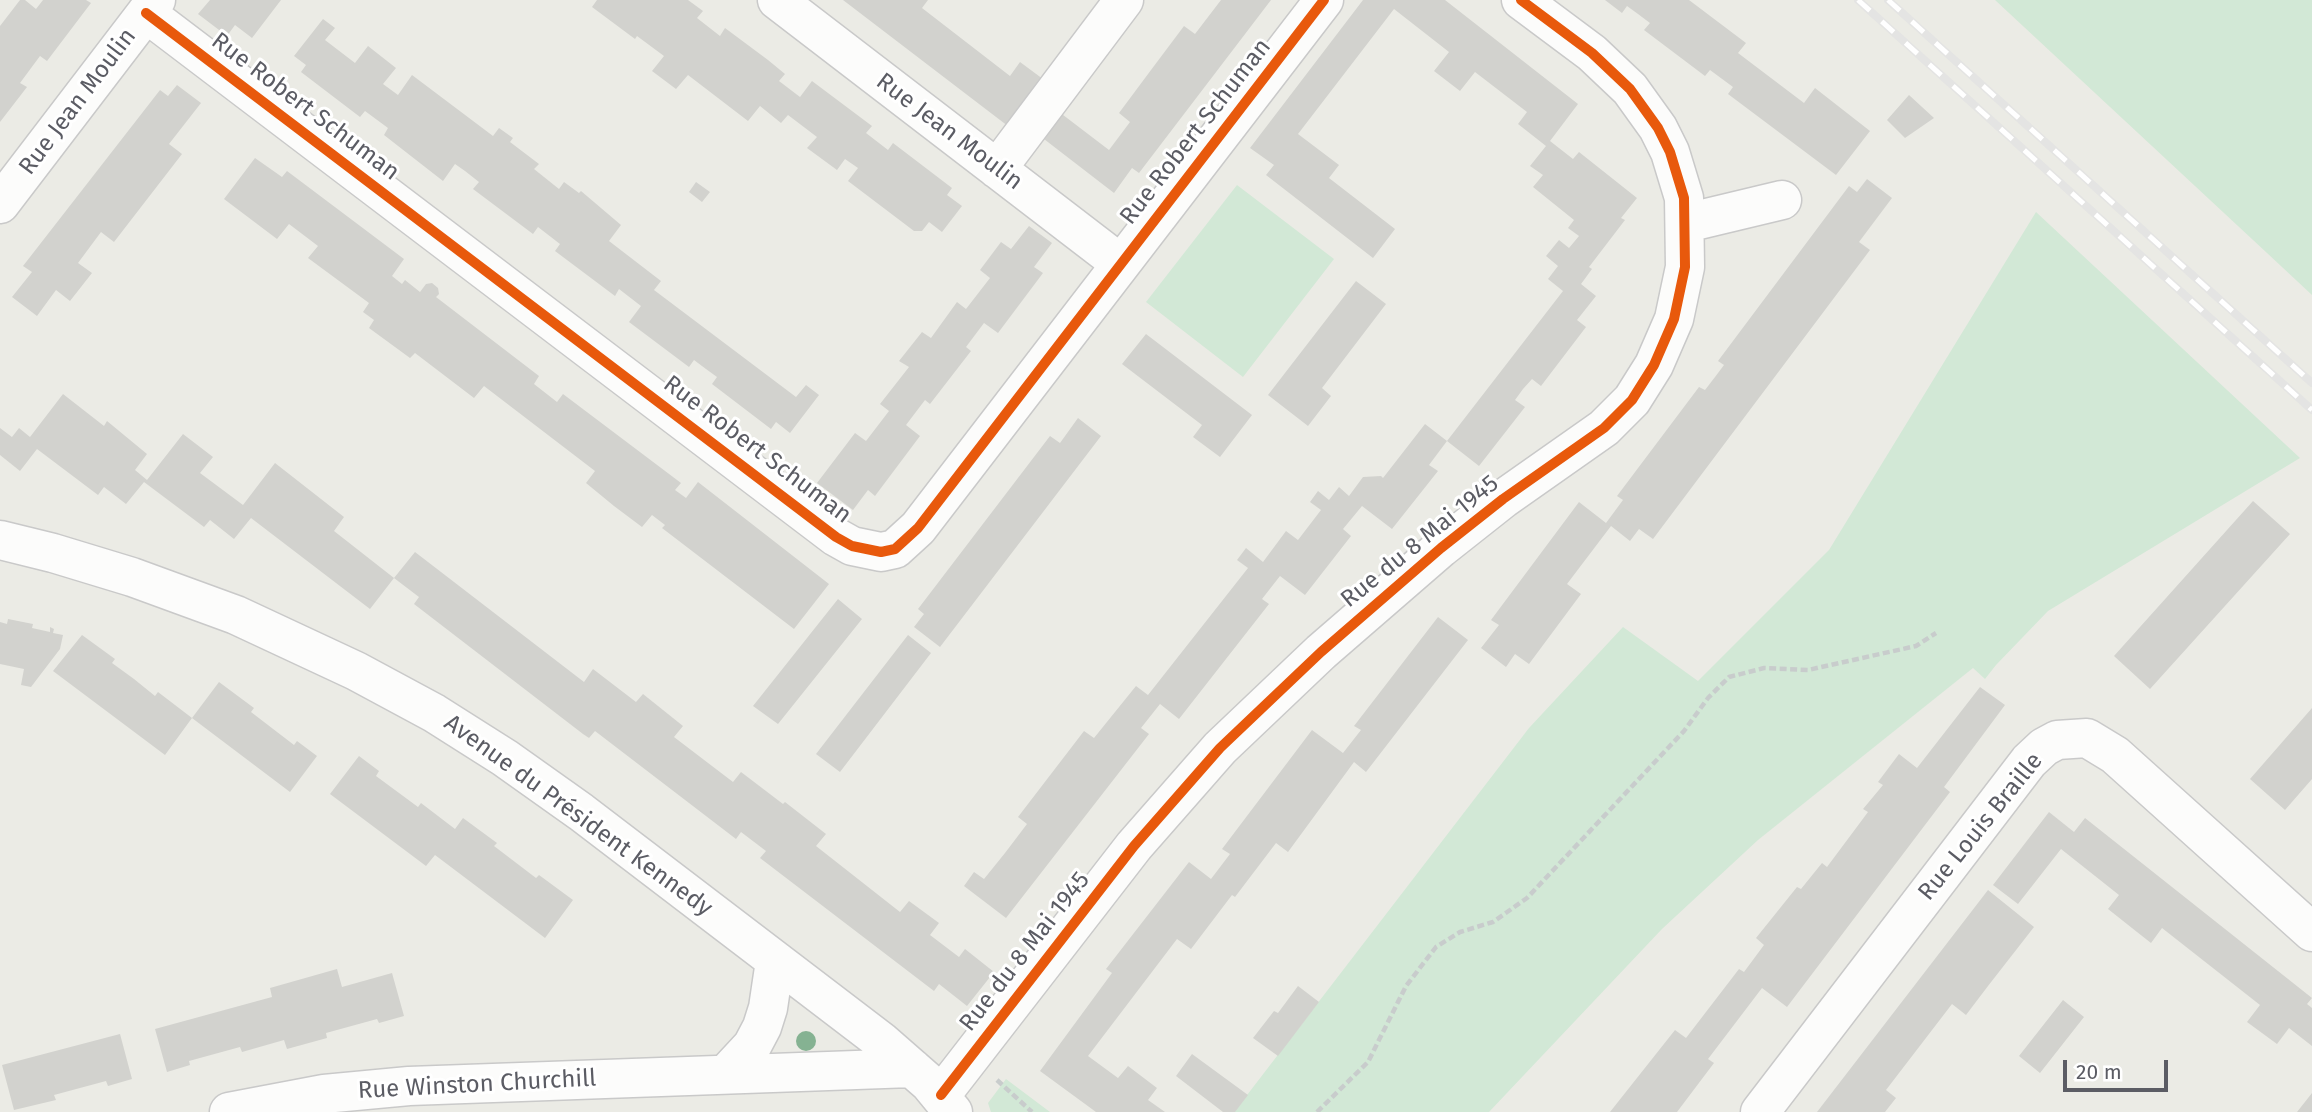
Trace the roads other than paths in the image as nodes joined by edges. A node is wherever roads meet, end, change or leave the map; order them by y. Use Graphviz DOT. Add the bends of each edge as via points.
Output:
graph roads {
  1 [pos="777,0"];
  2 [pos="1124,0"];
  3 [pos="1324,0"];
  4 [pos="1521,0"];
  5 [pos="151,7"];
  6 [pos="997,169"];
  7 [pos="1782,200"];
  8 [pos="0,204"];
  9 [pos="1686,223"];
  10 [pos="1121,264"];
  11 [pos="0,540"];
  12 [pos="2312,932"];
  13 [pos="775,961"];
  14 [pos="912,1068"];
  15 [pos="726,1074"];
  16 [pos="947,1103"];
  17 [pos="229,1112"];
  18 [pos="1760,1112"];
  1 -- 6 [label="street, Rue Jean Moulin"];
  2 -- 6 [label="street"];
  3 -- 10 [label="street, Rue Robert Schuman"];
  4 -- 9 [label="street, Rue du 8 Mai 1945" via="1599,60 1645,107 1670,152 1684,198"];
  5 -- 8 [label="street, Rue Jean Moulin"];
  5 -- 10 [label="street, Rue Robert Schuman" via="836,537 867,551 895,549 918,528"];
  6 -- 10 [label="street, Rue Jean Moulin"];
  7 -- 9 [label="street"];
  9 -- 16 [label="street, Rue du 8 Mai 1945" via="1685,267 1674,319 1654,365 1621,413 1441,548 1252,716 1161,813 970,1056"];
  11 -- 13 [label="street, Avenue du Président Kennedy" via="120,573 236,615 406,698 538,781"];
  12 -- 18 [label="street, Rue Louis Braille" via="2115,755 2087,738 2057,740 2029,761"];
  13 -- 14 [label="street, Avenue du Président Kennedy"];
  13 -- 15 [label="street" via="762,1027 752,1046"];
  14 -- 15 [label="street, Rue Winston Churchill"];
  14 -- 16 [label="street, Avenue du Président Kennedy"];
  15 -- 17 [label="street, Rue Winston Churchill" via="373,1088"];
}
